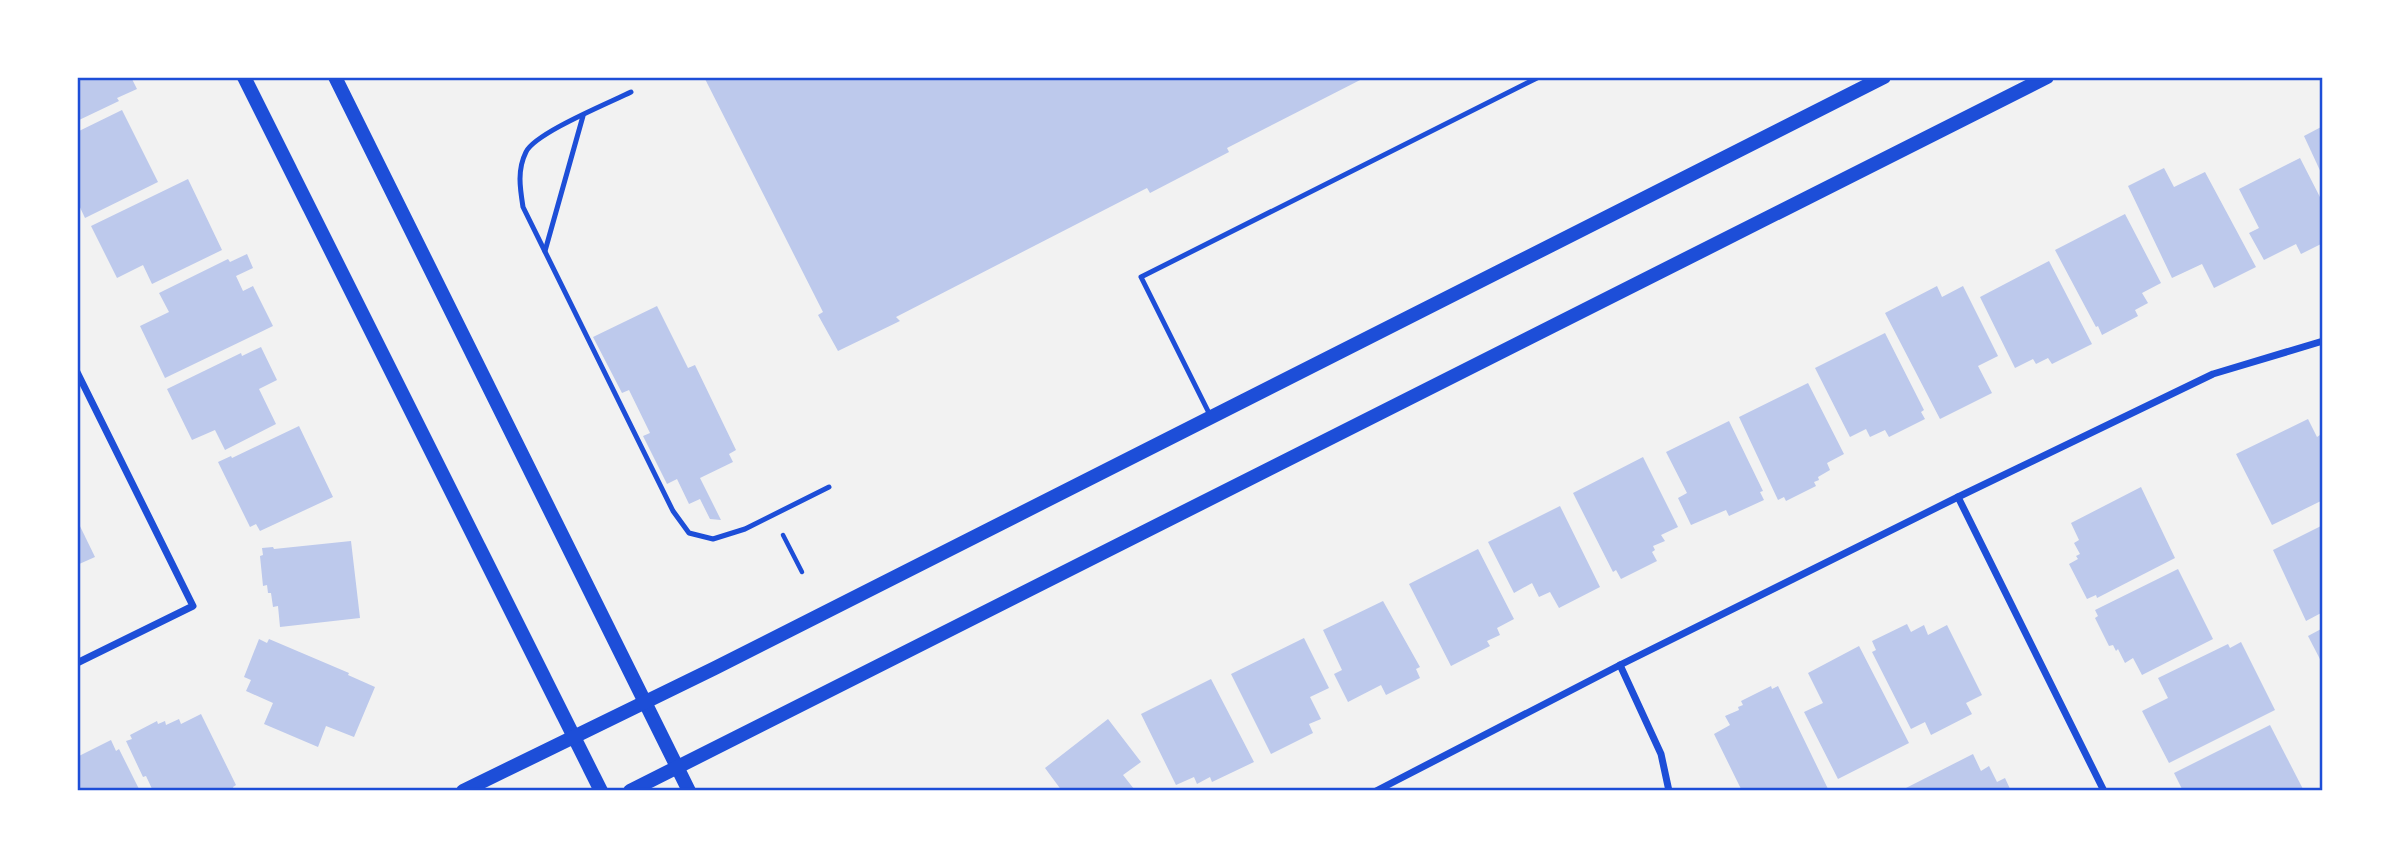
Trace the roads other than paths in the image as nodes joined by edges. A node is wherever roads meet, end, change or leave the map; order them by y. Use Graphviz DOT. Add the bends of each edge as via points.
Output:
graph roads {
  1 [pos="244,77"];
  2 [pos="335,77"];
  3 [pos="1539,77"];
  4 [pos="1884,77"];
  5 [pos="2048,77"];
  6 [pos="631,92"];
  7 [pos="583,116"];
  8 [pos="545,252"];
  9 [pos="2323,341"];
  10 [pos="77,372"];
  11 [pos="1211,417"];
  12 [pos="829,487"];
  13 [pos="1958,497"];
  14 [pos="77,663"];
  15 [pos="1620,665"];
  16 [pos="645,702"];
  17 [pos="574,737"];
  18 [pos="678,768"];
  19 [pos="463,791"];
  20 [pos="601,791"];
  21 [pos="630,791"];
  22 [pos="689,791"];
  23 [pos="1376,791"];
  24 [pos="1668,791"];
  25 [pos="2105,791"];
  1 -- 17 [label="main road"];
  2 -- 16 [label="main road"];
  3 -- 11 [label="lane" via="1141,278"];
  4 -- 11 [label="main road"];
  5 -- 18 [label="main road"];
  6 -- 7 [label="lane"];
  7 -- 8 [label="lane"];
  7 -- 8 [label="lane" via="526,150 518,177 523,206"];
  8 -- 12 [label="lane" via="673,511 689,533 713,539 746,529"];
  9 -- 13 [label="street" via="2213,374"];
  10 -- 14 [label="street" via="193,606"];
  11 -- 16 [label="main road"];
  13 -- 15 [label="street"];
  13 -- 25 [label="street"];
  15 -- 23 [label="street"];
  15 -- 24 [label="street" via="1661,754"];
  16 -- 17 [label="main road"];
  16 -- 18 [label="main road"];
  17 -- 19 [label="main road"];
  17 -- 20 [label="main road"];
  18 -- 21 [label="main road"];
  18 -- 22 [label="main road"];
}
